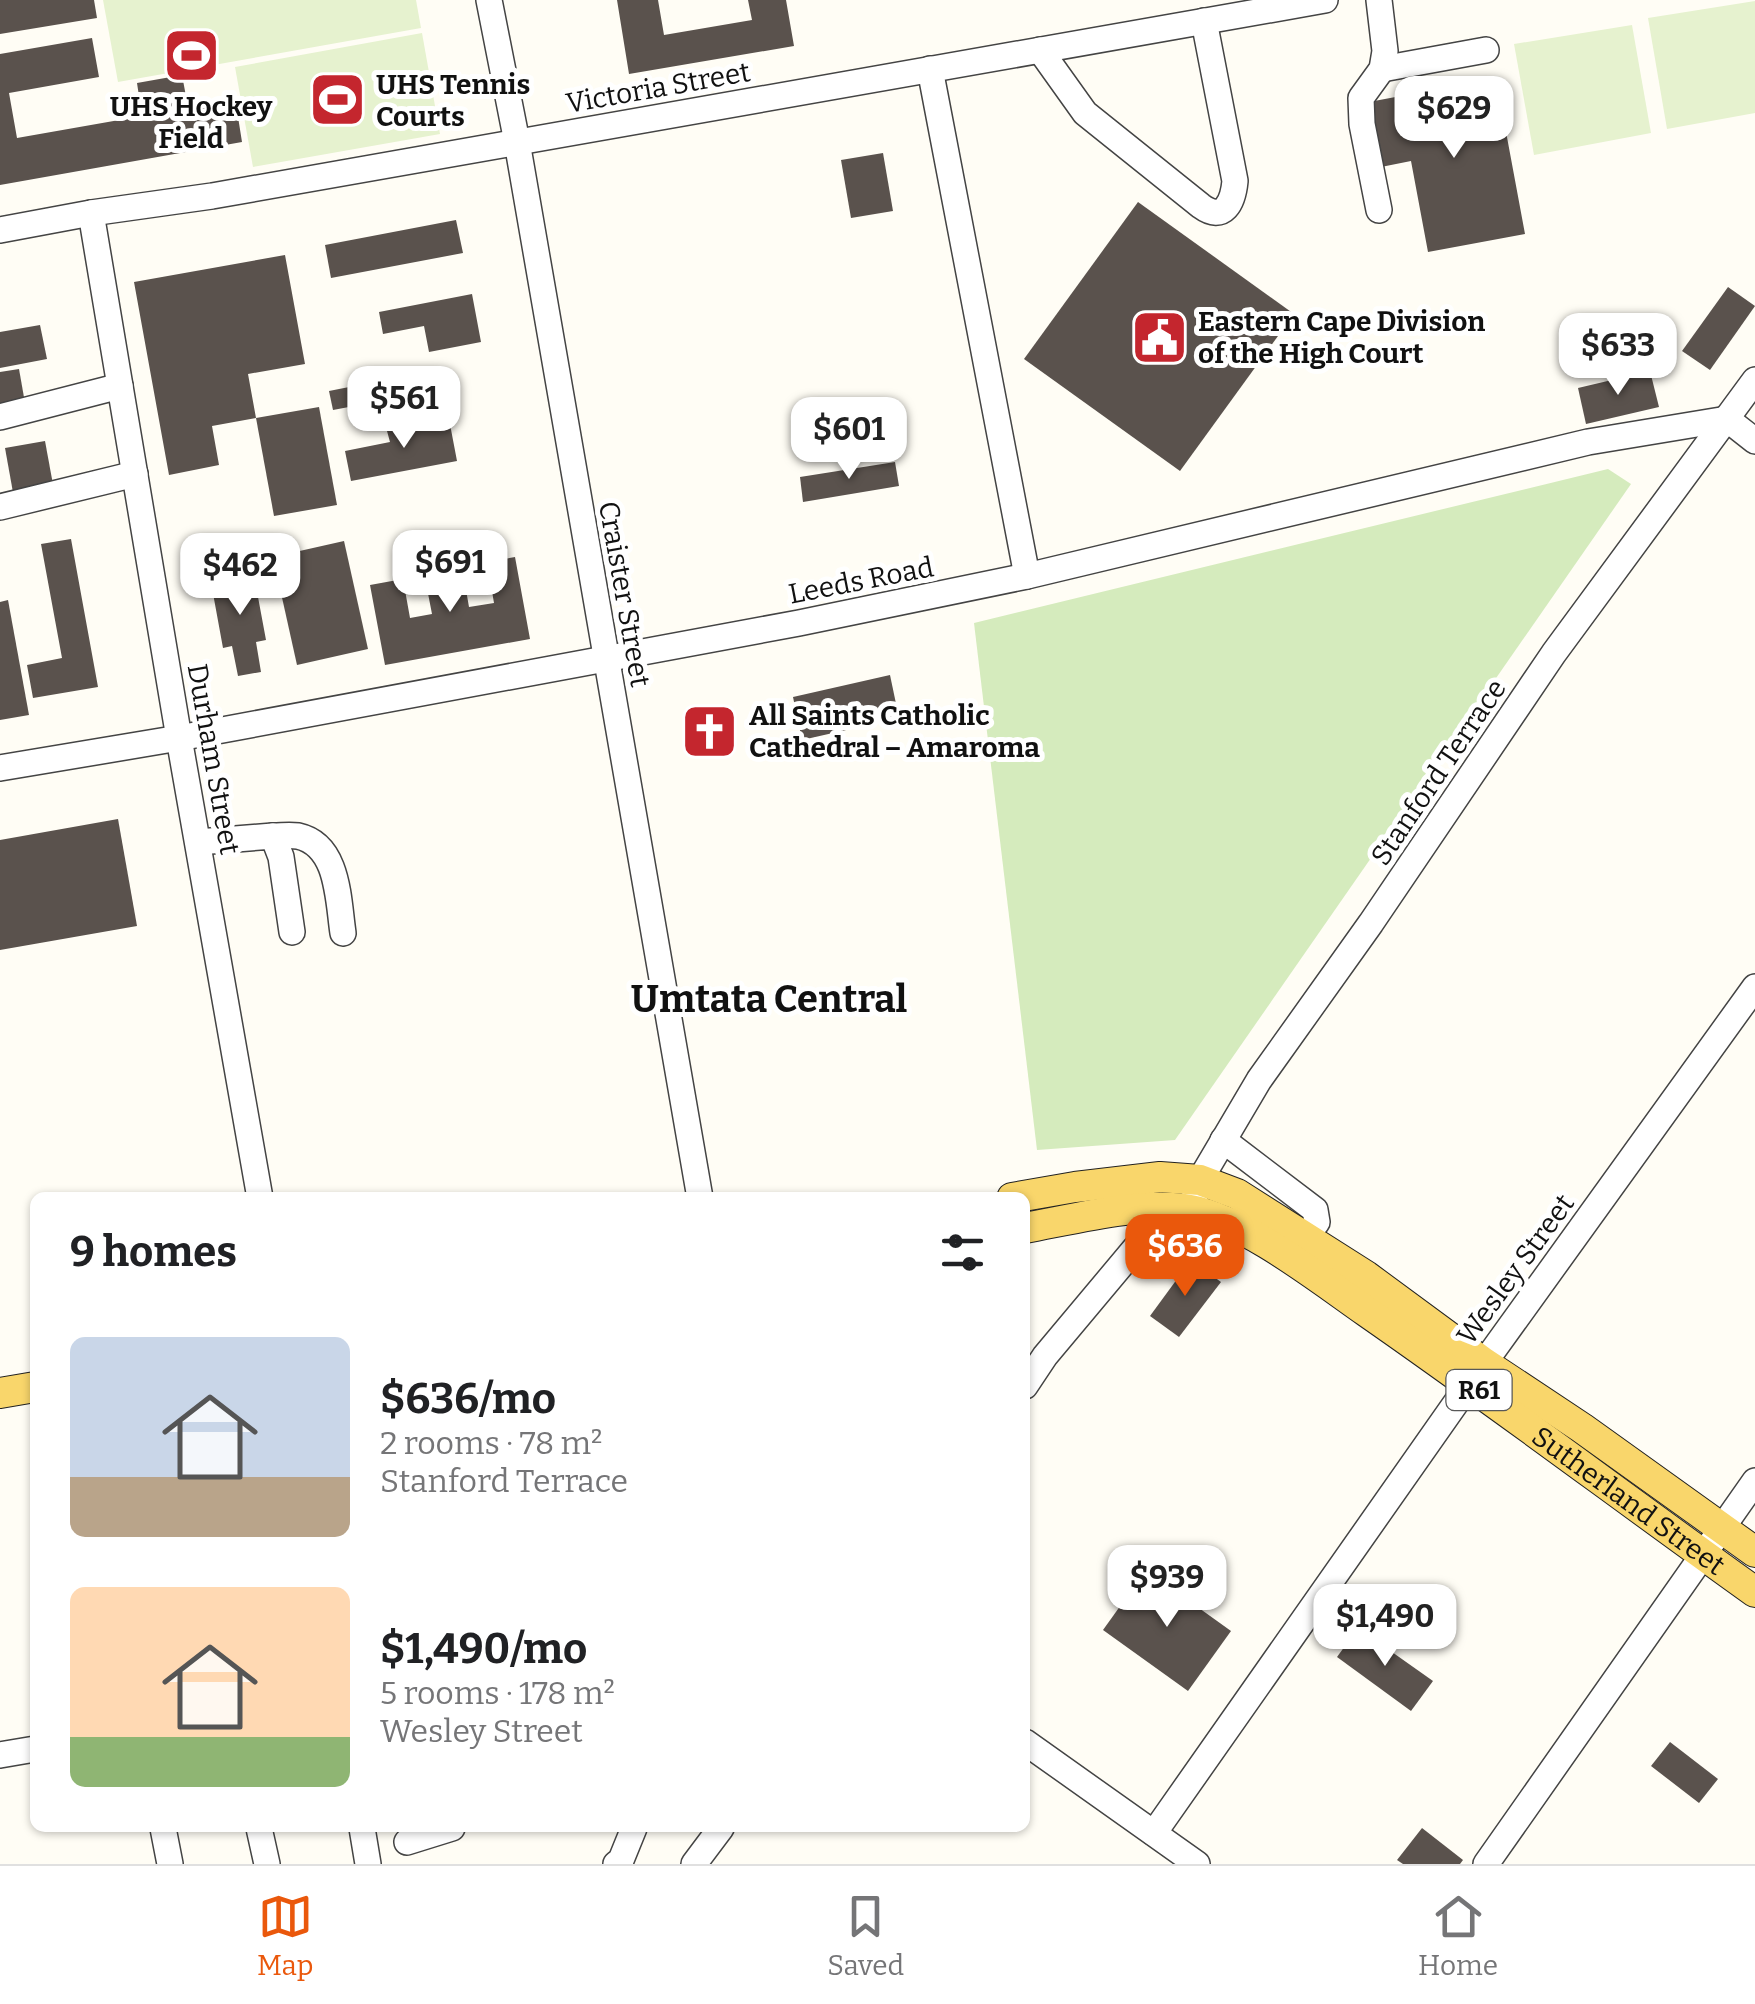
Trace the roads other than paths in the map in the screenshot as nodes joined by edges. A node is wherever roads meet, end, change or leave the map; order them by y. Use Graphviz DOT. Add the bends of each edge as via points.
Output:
graph roads {
  1 [pos="489,0"];
  2 [pos="1326,0"];
  3 [pos="1379,0"];
  4 [pos="1204,21"];
  5 [pos="1040,50"];
  6 [pos="1486,50"];
  7 [pos="1382,68"];
  8 [pos="930,69"];
  9 [pos="516,142"];
  10 [pos="1379,210"];
  11 [pos="90,213"];
  12 [pos="0,230"];
  13 [pos="1755,380"];
  14 [pos="120,386"];
  15 [pos="0,417"];
  16 [pos="1727,420"];
  17 [pos="1755,441"];
  18 [pos="134,474"];
  19 [pos="0,507"];
  20 [pos="1027,576"];
  21 [pos="606,659"];
  22 [pos="179,738"];
  23 [pos="0,768"];
  24 [pos="273,836"];
  25 [pos="198,842"];
  26 [pos="292,932"];
  27 [pos="344,933"];
  28 [pos="1755,987"];
  29 [pos="1223,1140"];
  30 [pos="1200,1180"];
  31 [pos="259,1192"];
  32 [pos="699,1192"];
  33 [pos="1030,1195"];
  34 [pos="1190,1210"];
  35 [pos="1030,1227"];
  36 [pos="1305,1238"];
  37 [pos="1143,1239"];
  38 [pos="1477,1373"];
  39 [pos="1030,1378"];
  40 [pos="30,1388"];
  41 [pos="0,1393"];
  42 [pos="1755,1481"];
  43 [pos="1720,1529"];
  44 [pos="1755,1552"];
  45 [pos="1702,1554"];
  46 [pos="1755,1592"];
  47 [pos="1030,1746"];
  48 [pos="30,1750"];
  49 [pos="0,1755"];
  50 [pos="164,1832"];
  51 [pos="261,1832"];
  52 [pos="363,1832"];
  53 [pos="439,1832"];
  54 [pos="632,1832"];
  55 [pos="717,1832"];
  56 [pos="1154,1833"];
  57 [pos="407,1842"];
  58 [pos="170,1864"];
  59 [pos="267,1864"];
  60 [pos="368,1864"];
  61 [pos="616,1864"];
  62 [pos="694,1864"];
  63 [pos="1197,1864"];
  64 [pos="1486,1864"];
  1 -- 9 [label="street, Craister Street"];
  2 -- 4 [label="street, Victoria Street"];
  3 -- 7 [label="street"];
  4 -- 5 [label="street, Victoria Street"];
  4 -- 5 [label="street" via="1235,181 1220,212 1208,212 1085,113"];
  5 -- 8 [label="street, Victoria Street"];
  6 -- 7 [label="street"];
  7 -- 10 [label="street" via="1362,98"];
  8 -- 9 [label="street, Victoria Street"];
  8 -- 20 [label="street"];
  9 -- 11 [label="street, Victoria Street"];
  9 -- 21 [label="street, Craister Street"];
  11 -- 12 [label="street, Victoria Street"];
  11 -- 14 [label="street, Durham Street"];
  13 -- 16 [label="street, Stanford Terrace"];
  14 -- 15 [label="street"];
  14 -- 18 [label="street, Durham Street"];
  16 -- 17 [label="street"];
  16 -- 20 [label="street, Leeds Road" via="1588,442"];
  16 -- 29 [label="street, Stanford Terrace" via="1554,653"];
  18 -- 19 [label="street"];
  18 -- 22 [label="street, Durham Street"];
  20 -- 21 [label="street, Leeds Road"];
  21 -- 22 [label="street, Leeds Road"];
  21 -- 32 [label="street, Craister Street"];
  22 -- 23 [label="street, Leeds Road"];
  22 -- 25 [label="street, Durham Street"];
  24 -- 25 [label="street"];
  24 -- 26 [label="street"];
  24 -- 27 [label="street" via="300,836 328,858"];
  25 -- 31 [label="street, Durham Street"];
  28 -- 38 [label="street, Wesley Street"];
  29 -- 30 [label="street, Stanford Terrace"];
  29 -- 36 [label="street" via="1315,1210 1317,1222"];
  30 -- 33 [label="main road, Sutherland Street / R61" via="1141,1178"];
  30 -- 34 [label="street, Stanford Terrace"];
  30 -- 36 [label="main road, Sutherland Street / R61" via="1237,1194"];
  34 -- 35 [label="main road, Sutherland Street / R61" via="1141,1208"];
  34 -- 38 [label="main road, Sutherland Street / R61" via="1290,1258"];
  36 -- 38 [label="main road, Sutherland Street / R61" via="1366,1276"];
  37 -- 39 [label="street"];
  38 -- 43 [label="main road, Sutherland Street / R61" via="1582,1428"];
  38 -- 45 [label="main road, Sutherland Street / R61"];
  38 -- 56 [label="street, Wesley Street"];
  40 -- 41 [label="main road"];
  42 -- 43 [label="street"];
  43 -- 44 [label="main road, Sutherland Street / R61"];
  43 -- 45 [label="street"];
  45 -- 46 [label="main road, Sutherland Street / R61"];
  45 -- 64 [label="street"];
  47 -- 56 [label="street"];
  48 -- 49 [label="street"];
  50 -- 58 [label="street"];
  51 -- 59 [label="street"];
  52 -- 60 [label="street"];
  53 -- 57 [label="street"];
  54 -- 61 [label="street"];
  55 -- 62 [label="street"];
  56 -- 63 [label="street"];
}
